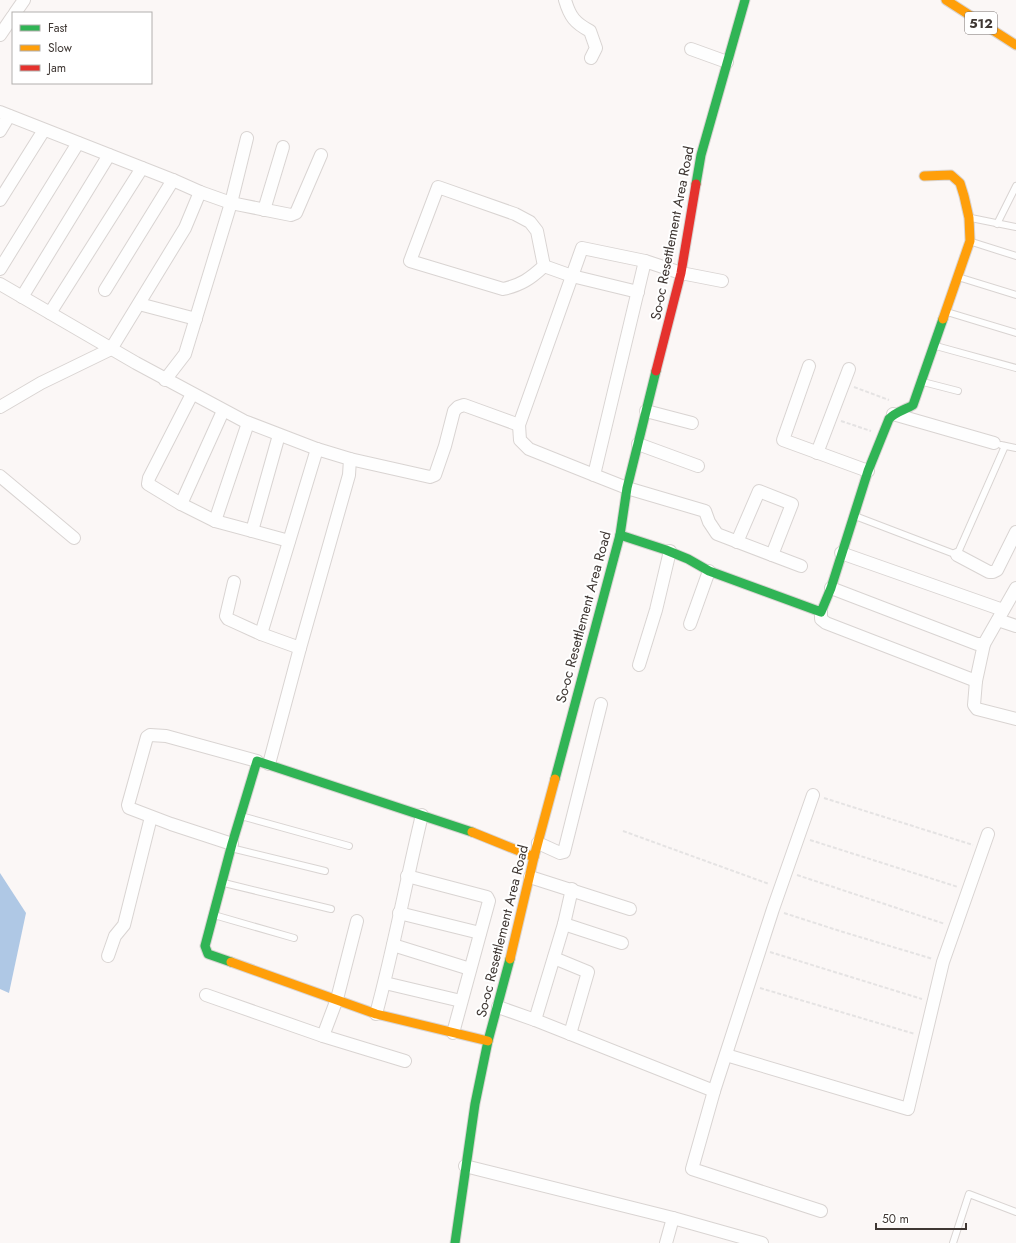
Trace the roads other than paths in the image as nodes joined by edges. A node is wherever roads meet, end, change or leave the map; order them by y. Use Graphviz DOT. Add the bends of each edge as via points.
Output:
graph roads {
  1 [pos="24,0"];
  2 [pos="565,0"];
  3 [pos="745,0"];
  4 [pos="946,0"];
  5 [pos="16,12"];
  6 [pos="12,17"];
  7 [pos="0,35"];
  8 [pos="1014,40"];
  9 [pos="691,49"];
  10 [pos="591,58"];
  11 [pos="727,62"];
  12 [pos="5,114"];
  13 [pos="44,130"];
  14 [pos="0,131"];
  15 [pos="247,138"];
  16 [pos="78,143"];
  17 [pos="282,147"];
  18 [pos="109,155"];
  19 [pos="321,155"];
  20 [pos="142,168"];
  21 [pos="924,176"];
  22 [pos="173,180"];
  23 [pos="1016,186"];
  24 [pos="200,192"];
  25 [pos="0,200"];
  26 [pos="231,203"];
  27 [pos="264,210"];
  28 [pos="969,218"];
  29 [pos="997,224"];
  30 [pos="1016,227"];
  31 [pos="970,241"];
  32 [pos="1016,256"];
  33 [pos="645,261"];
  34 [pos="544,266"];
  35 [pos="0,269"];
  36 [pos="681,273"];
  37 [pos="572,276"];
  38 [pos="958,277"];
  39 [pos="722,281"];
  40 [pos="0,284"];
  41 [pos="105,290"];
  42 [pos="638,292"];
  43 [pos="1016,295"];
  44 [pos="22,297"];
  45 [pos="139,304"];
  46 [pos="946,312"];
  47 [pos="50,313"];
  48 [pos="196,319"];
  49 [pos="1016,332"];
  50 [pos="934,346"];
  51 [pos="111,349"];
  52 [pos="809,366"];
  53 [pos="1016,368"];
  54 [pos="849,369"];
  55 [pos="165,380"];
  56 [pos="922,382"];
  57 [pos="958,391"];
  58 [pos="192,394"];
  59 [pos="0,407"];
  60 [pos="224,410"];
  61 [pos="646,411"];
  62 [pos="893,414"];
  63 [pos="248,423"];
  64 [pos="692,423"];
  65 [pos="519,425"];
  66 [pos="279,435"];
  67 [pos="638,444"];
  68 [pos="999,445"];
  69 [pos="1016,448"];
  70 [pos="317,449"];
  71 [pos="817,453"];
  72 [pos="350,459"];
  73 [pos="698,466"];
  74 [pos="868,471"];
  75 [pos="594,475"];
  76 [pos="0,476"];
  77 [pos="628,488"];
  78 [pos="181,504"];
  79 [pos="854,516"];
  80 [pos="215,521"];
  81 [pos="252,531"];
  82 [pos="1016,532"];
  83 [pos="620,535"];
  84 [pos="74,538"];
  85 [pos="289,540"];
  86 [pos="737,542"];
  87 [pos="670,551"];
  88 [pos="841,552"];
  89 [pos="772,555"];
  90 [pos="957,555"];
  91 [pos="801,566"];
  92 [pos="709,572"];
  93 [pos="234,582"];
  94 [pos="831,588"];
  95 [pos="1016,588"];
  96 [pos="821,612"];
  97 [pos="1000,615"];
  98 [pos="690,624"];
  99 [pos="1016,626"];
  100 [pos="261,634"];
  101 [pos="984,644"];
  102 [pos="300,648"];
  103 [pos="639,665"];
  104 [pos="976,681"];
  105 [pos="601,704"];
  106 [pos="1016,720"];
  107 [pos="257,761"];
  108 [pos="269,764"];
  109 [pos="813,795"];
  110 [pos="422,815"];
  111 [pos="241,816"];
  112 [pos="151,817"];
  113 [pos="988,834"];
  114 [pos="538,843"];
  115 [pos="232,846"];
  116 [pos="349,846"];
  117 [pos="534,857"];
  118 [pos="325,871"];
  119 [pos="408,876"];
  120 [pos="530,877"];
  121 [pos="222,882"];
  122 [pos="572,889"];
  123 [pos="331,909"];
  124 [pos="630,909"];
  125 [pos="399,913"];
  126 [pos="213,915"];
  127 [pos="357,921"];
  128 [pos="564,924"];
  129 [pos="480,932"];
  130 [pos="294,938"];
  131 [pos="622,943"];
  132 [pos="392,945"];
  133 [pos="108,956"];
  134 [pos="554,958"];
  135 [pos="470,969"];
  136 [pos="385,983"];
  137 [pos="206,995"];
  138 [pos="337,999"];
  139 [pos="461,1001"];
  140 [pos="498,1007"];
  141 [pos="376,1014"];
  142 [pos="536,1020"];
  143 [pos="453,1033"];
  144 [pos="570,1034"];
  145 [pos="323,1036"];
  146 [pos="488,1041"];
  147 [pos="726,1055"];
  148 [pos="405,1061"];
  149 [pos="714,1091"];
  150 [pos="465,1166"];
  151 [pos="821,1211"];
  152 [pos="1016,1212"];
  153 [pos="673,1218"];
  154 [pos="455,1243"];
  155 [pos="666,1243"];
  156 [pos="762,1243"];
  157 [pos="953,1243"];
  1 -- 5 [label="street"];
  2 -- 10 [label="street" via="572,18 578,25 590,31 596,48"];
  3 -- 11 [label="street, So-oc Resettlement Area Road"];
  4 -- 8 [label="street, 512"];
  6 -- 7 [label="street"];
  9 -- 11 [label="street"];
  11 -- 36 [label="street, So-oc Resettlement Area Road" via="701,155"];
  12 -- 13 [label="street"];
  12 -- 14 [label="street"];
  13 -- 16 [label="street"];
  13 -- 25 [label="street"];
  15 -- 26 [label="street"];
  16 -- 18 [label="street"];
  16 -- 35 [label="street"];
  17 -- 27 [label="street"];
  18 -- 20 [label="street"];
  18 -- 44 [label="street"];
  19 -- 27 [label="street" via="296,213 291,215"];
  20 -- 22 [label="street"];
  20 -- 47 [label="street"];
  21 -- 28 [label="street" via="951,175 960,183"];
  22 -- 24 [label="street"];
  22 -- 41 [label="street"];
  23 -- 29 [label="lane"];
  24 -- 26 [label="street"];
  24 -- 45 [label="street" via="185,228"];
  26 -- 27 [label="street"];
  26 -- 48 [label="street"];
  28 -- 29 [label="lane"];
  28 -- 31 [label="street"];
  29 -- 30 [label="lane"];
  31 -- 32 [label="lane"];
  31 -- 38 [label="street"];
  33 -- 36 [label="street"];
  33 -- 37 [label="street" via="582,248"];
  33 -- 42 [label="street"];
  34 -- 34 [label="street" via="537,231 530,222 515,214 438,187 410,260 503,289 517,286"];
  34 -- 37 [label="street"];
  36 -- 39 [label="street"];
  36 -- 61 [label="street, So-oc Resettlement Area Road"];
  37 -- 42 [label="street"];
  37 -- 65 [label="street"];
  38 -- 43 [label="lane"];
  38 -- 46 [label="street"];
  40 -- 44 [label="street"];
  42 -- 75 [label="street"];
  44 -- 47 [label="street"];
  45 -- 48 [label="street"];
  45 -- 51 [label="street"];
  46 -- 49 [label="lane"];
  46 -- 50 [label="street"];
  47 -- 51 [label="street"];
  48 -- 55 [label="street" via="185,354"];
  50 -- 53 [label="lane"];
  50 -- 56 [label="street"];
  51 -- 55 [label="street"];
  51 -- 59 [label="street" via="41,383"];
  52 -- 71 [label="street" via="782,440"];
  54 -- 71 [label="street"];
  55 -- 58 [label="street"];
  56 -- 57 [label="lane"];
  56 -- 62 [label="street" via="913,405"];
  58 -- 60 [label="street"];
  58 -- 78 [label="street" via="148,482 150,486"];
  60 -- 63 [label="street"];
  60 -- 78 [label="street"];
  61 -- 64 [label="street"];
  61 -- 67 [label="street, So-oc Resettlement Area Road"];
  62 -- 68 [label="street"];
  62 -- 74 [label="street"];
  63 -- 66 [label="street"];
  63 -- 80 [label="street"];
  65 -- 72 [label="street" via="464,405 458,407 454,410 435,475 430,477"];
  65 -- 75 [label="street" via="520,440 529,449"];
  66 -- 70 [label="street"];
  66 -- 81 [label="street"];
  67 -- 73 [label="street"];
  67 -- 77 [label="street, So-oc Resettlement Area Road"];
  68 -- 69 [label="lane"];
  68 -- 90 [label="lane"];
  70 -- 72 [label="street"];
  70 -- 85 [label="street"];
  71 -- 74 [label="street"];
  72 -- 102 [label="street" via="349,475"];
  74 -- 79 [label="street"];
  75 -- 77 [label="street"];
  76 -- 84 [label="street"];
  77 -- 83 [label="street, So-oc Resettlement Area Road"];
  77 -- 86 [label="street" via="705,511 717,534"];
  78 -- 80 [label="street"];
  79 -- 88 [label="street"];
  79 -- 90 [label="lane"];
  80 -- 81 [label="street"];
  81 -- 85 [label="street"];
  82 -- 90 [label="street" via="997,570 993,572 988,572"];
  83 -- 87 [label="street"];
  83 -- 114 [label="street, So-oc Resettlement Area Road"];
  85 -- 100 [label="street"];
  86 -- 89 [label="street"];
  86 -- 89 [label="street" via="759,491 792,504"];
  87 -- 92 [label="street" via="699,564"];
  87 -- 103 [label="street"];
  88 -- 94 [label="street"];
  88 -- 97 [label="street"];
  89 -- 91 [label="street"];
  92 -- 96 [label="street"];
  92 -- 98 [label="street"];
  93 -- 100 [label="street" via="226,616"];
  94 -- 96 [label="street"];
  94 -- 101 [label="street" via="977,644"];
  95 -- 97 [label="street"];
  96 -- 104 [label="street" via="821,619 826,624"];
  97 -- 99 [label="street"];
  97 -- 101 [label="street"];
  100 -- 102 [label="street"];
  101 -- 104 [label="street"];
  102 -- 108 [label="street"];
  104 -- 106 [label="street" via="973,700 977,709"];
  105 -- 114 [label="street" via="564,852 560,853"];
  107 -- 108 [label="street"];
  107 -- 111 [label="street"];
  107 -- 112 [label="street" via="166,736 148,735 128,805 131,810"];
  108 -- 110 [label="street"];
  109 -- 147 [label="street"];
  110 -- 117 [label="street" via="461,827"];
  110 -- 119 [label="street"];
  111 -- 115 [label="street"];
  111 -- 116 [label="lane"];
  112 -- 115 [label="street"];
  112 -- 133 [label="street" via="124,925 115,936"];
  113 -- 147 [label="street" via="944,962 908,1109"];
  114 -- 117 [label="street, So-oc Resettlement Area Road"];
  115 -- 118 [label="lane"];
  115 -- 121 [label="street"];
  117 -- 120 [label="street, So-oc Resettlement Area Road"];
  119 -- 125 [label="street"];
  119 -- 129 [label="street" via="487,897 489,901"];
  120 -- 122 [label="street"];
  120 -- 140 [label="street, So-oc Resettlement Area Road"];
  121 -- 123 [label="lane"];
  121 -- 126 [label="street"];
  122 -- 124 [label="street"];
  122 -- 128 [label="street"];
  125 -- 129 [label="street"];
  125 -- 132 [label="street"];
  126 -- 130 [label="lane"];
  126 -- 138 [label="street" via="205,946 208,954"];
  127 -- 138 [label="street"];
  128 -- 131 [label="street"];
  128 -- 134 [label="street"];
  129 -- 135 [label="street"];
  132 -- 135 [label="street"];
  132 -- 136 [label="street"];
  134 -- 142 [label="street"];
  134 -- 144 [label="street" via="588,972"];
  135 -- 139 [label="street"];
  136 -- 139 [label="street"];
  136 -- 141 [label="street"];
  137 -- 145 [label="street"];
  138 -- 141 [label="street"];
  138 -- 145 [label="street"];
  139 -- 143 [label="street"];
  140 -- 142 [label="street"];
  140 -- 146 [label="street, So-oc Resettlement Area Road"];
  141 -- 143 [label="street"];
  142 -- 144 [label="street"];
  143 -- 146 [label="street"];
  144 -- 149 [label="street"];
  145 -- 148 [label="street"];
  146 -- 150 [label="street, So-oc Resettlement Area Road" via="474,1104"];
  147 -- 149 [label="street"];
  149 -- 151 [label="street" via="692,1169"];
  150 -- 153 [label="street"];
  150 -- 154 [label="street, So-oc Resettlement Area Road"];
  152 -- 157 [label="lane" via="969,1194"];
  153 -- 155 [label="street"];
  153 -- 156 [label="street"];
}
